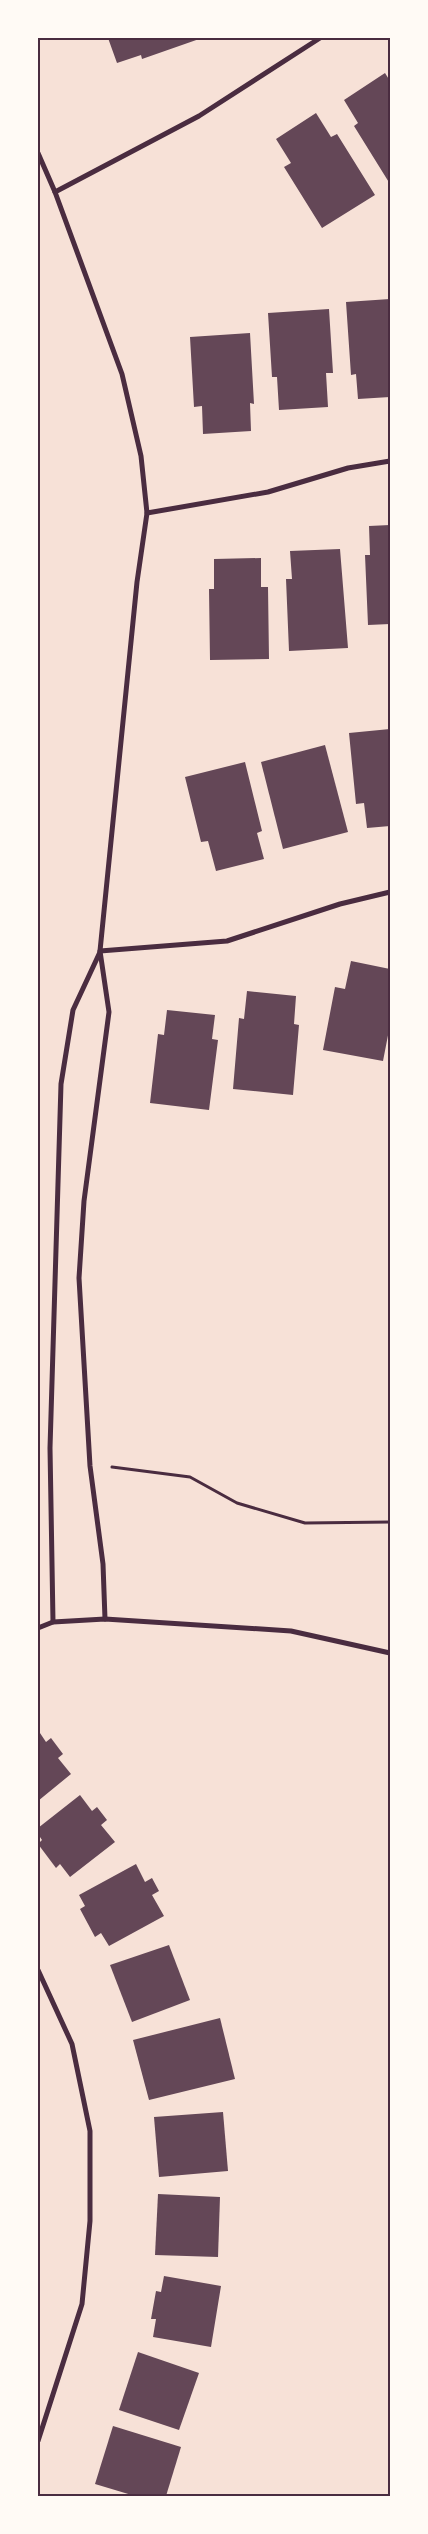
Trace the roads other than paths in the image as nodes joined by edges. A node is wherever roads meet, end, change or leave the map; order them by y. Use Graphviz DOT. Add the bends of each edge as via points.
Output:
graph roads {
  1 [pos="320,38"];
  2 [pos="38,153"];
  3 [pos="55,192"];
  4 [pos="390,461"];
  5 [pos="146,513"];
  6 [pos="390,892"];
  7 [pos="100,951"];
  8 [pos="104,1618"];
  9 [pos="53,1622"];
  10 [pos="38,1628"];
  11 [pos="390,1653"];
  12 [pos="38,1970"];
  13 [pos="38,2441"];
  1 -- 3 [label="street" via="199,116"];
  2 -- 3 [label="street"];
  3 -- 5 [label="street" via="122,374 140,456"];
  4 -- 5 [label="street" via="348,468 268,492"];
  5 -- 7 [label="street"];
  6 -- 7 [label="street" via="340,904 228,941"];
  7 -- 8 [label="street" via="109,1012 84,1201 79,1278 89,1457 102,1564"];
  7 -- 9 [label="street" via="73,1010 61,1084 50,1448"];
  8 -- 9 [label="street"];
  8 -- 11 [label="street" via="291,1631"];
  9 -- 10 [label="street"];
  12 -- 13 [label="street" via="72,2044 90,2131 90,2221 82,2304"];
}
